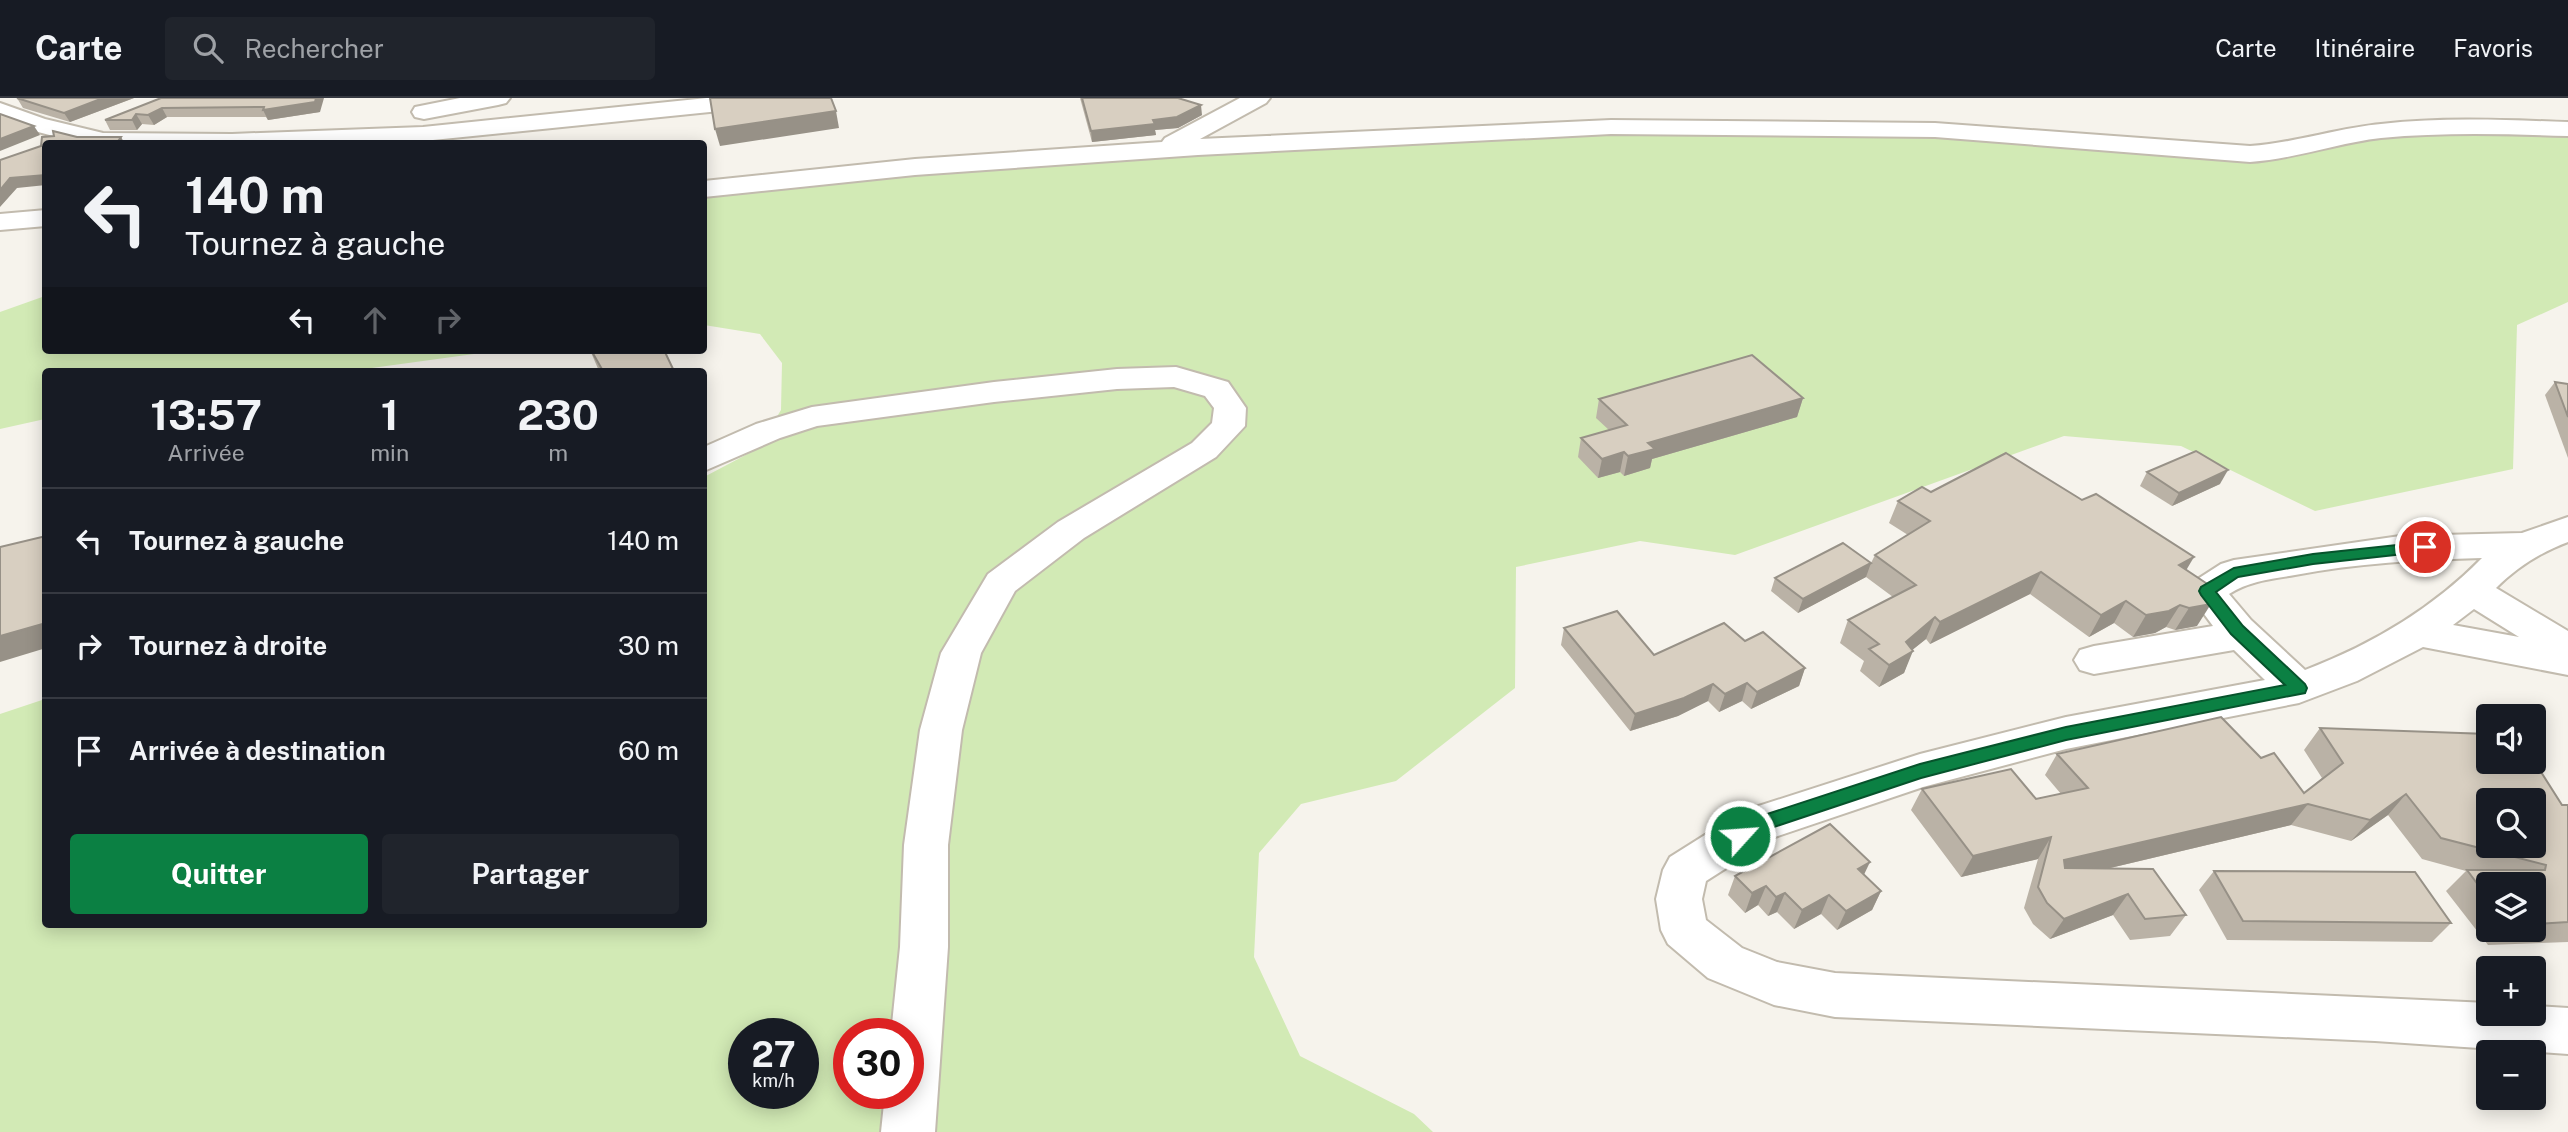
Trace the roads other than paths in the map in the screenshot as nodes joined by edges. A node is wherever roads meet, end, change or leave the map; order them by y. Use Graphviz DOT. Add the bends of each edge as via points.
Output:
graph roads {
  1 [pos="498,98"];
  2 [pos="779,98"];
  3 [pos="1258,98"];
  4 [pos="0,110"];
  5 [pos="111,118"];
  6 [pos="2568,129"];
  7 [pos="72,133"];
  8 [pos="54,140"];
  9 [pos="109,140"];
  10 [pos="282,140"];
  11 [pos="298,140"];
  12 [pos="1161,150"];
  13 [pos="707,189"];
  14 [pos="42,218"];
  15 [pos="0,222"];
  16 [pos="707,459"];
  17 [pos="2548,537"];
  18 [pos="2472,591"];
  19 [pos="2418,632"];
  20 [pos="2243,635"];
  21 [pos="2568,649"];
  22 [pos="2094,660"];
  23 [pos="2568,661"];
  24 [pos="2299,688"];
  25 [pos="2568,1031"];
  26 [pos="908,1132"];
  1 -- 10 [label="street"];
  2 -- 11 [label="street" via="423,134"];
  3 -- 12 [label="street"];
  4 -- 7 [label="street"];
  5 -- 7 [label="street"];
  6 -- 12 [label="street" via="2378,131 2291,151 2250,154 1935,130 1611,127"];
  7 -- 8 [label="street"];
  7 -- 9 [label="street"];
  12 -- 13 [label="street" via="915,167"];
  14 -- 15 [label="street"];
  16 -- 26 [label="street" via="812,417 1117,379 1176,377 1217,389 1230,408 1228,426 1203,450 1071,530 1001,583 961,653 941,730 926,845 924,947"];
  17 -- 18 [label="street" via="2496,566"];
  17 -- 20 [label="street" via="2400,548 2234,573 2207,591"];
  18 -- 19 [label="street"];
  18 -- 21 [label="street"];
  19 -- 23 [label="street"];
  19 -- 24 [label="street"];
  20 -- 22 [label="street"];
  20 -- 24 [label="street"];
  24 -- 25 [label="street" via="2066,733 1920,771 1759,824 1686,870 1679,899 1685,930 1725,963 1774,983 1835,995"];
}
